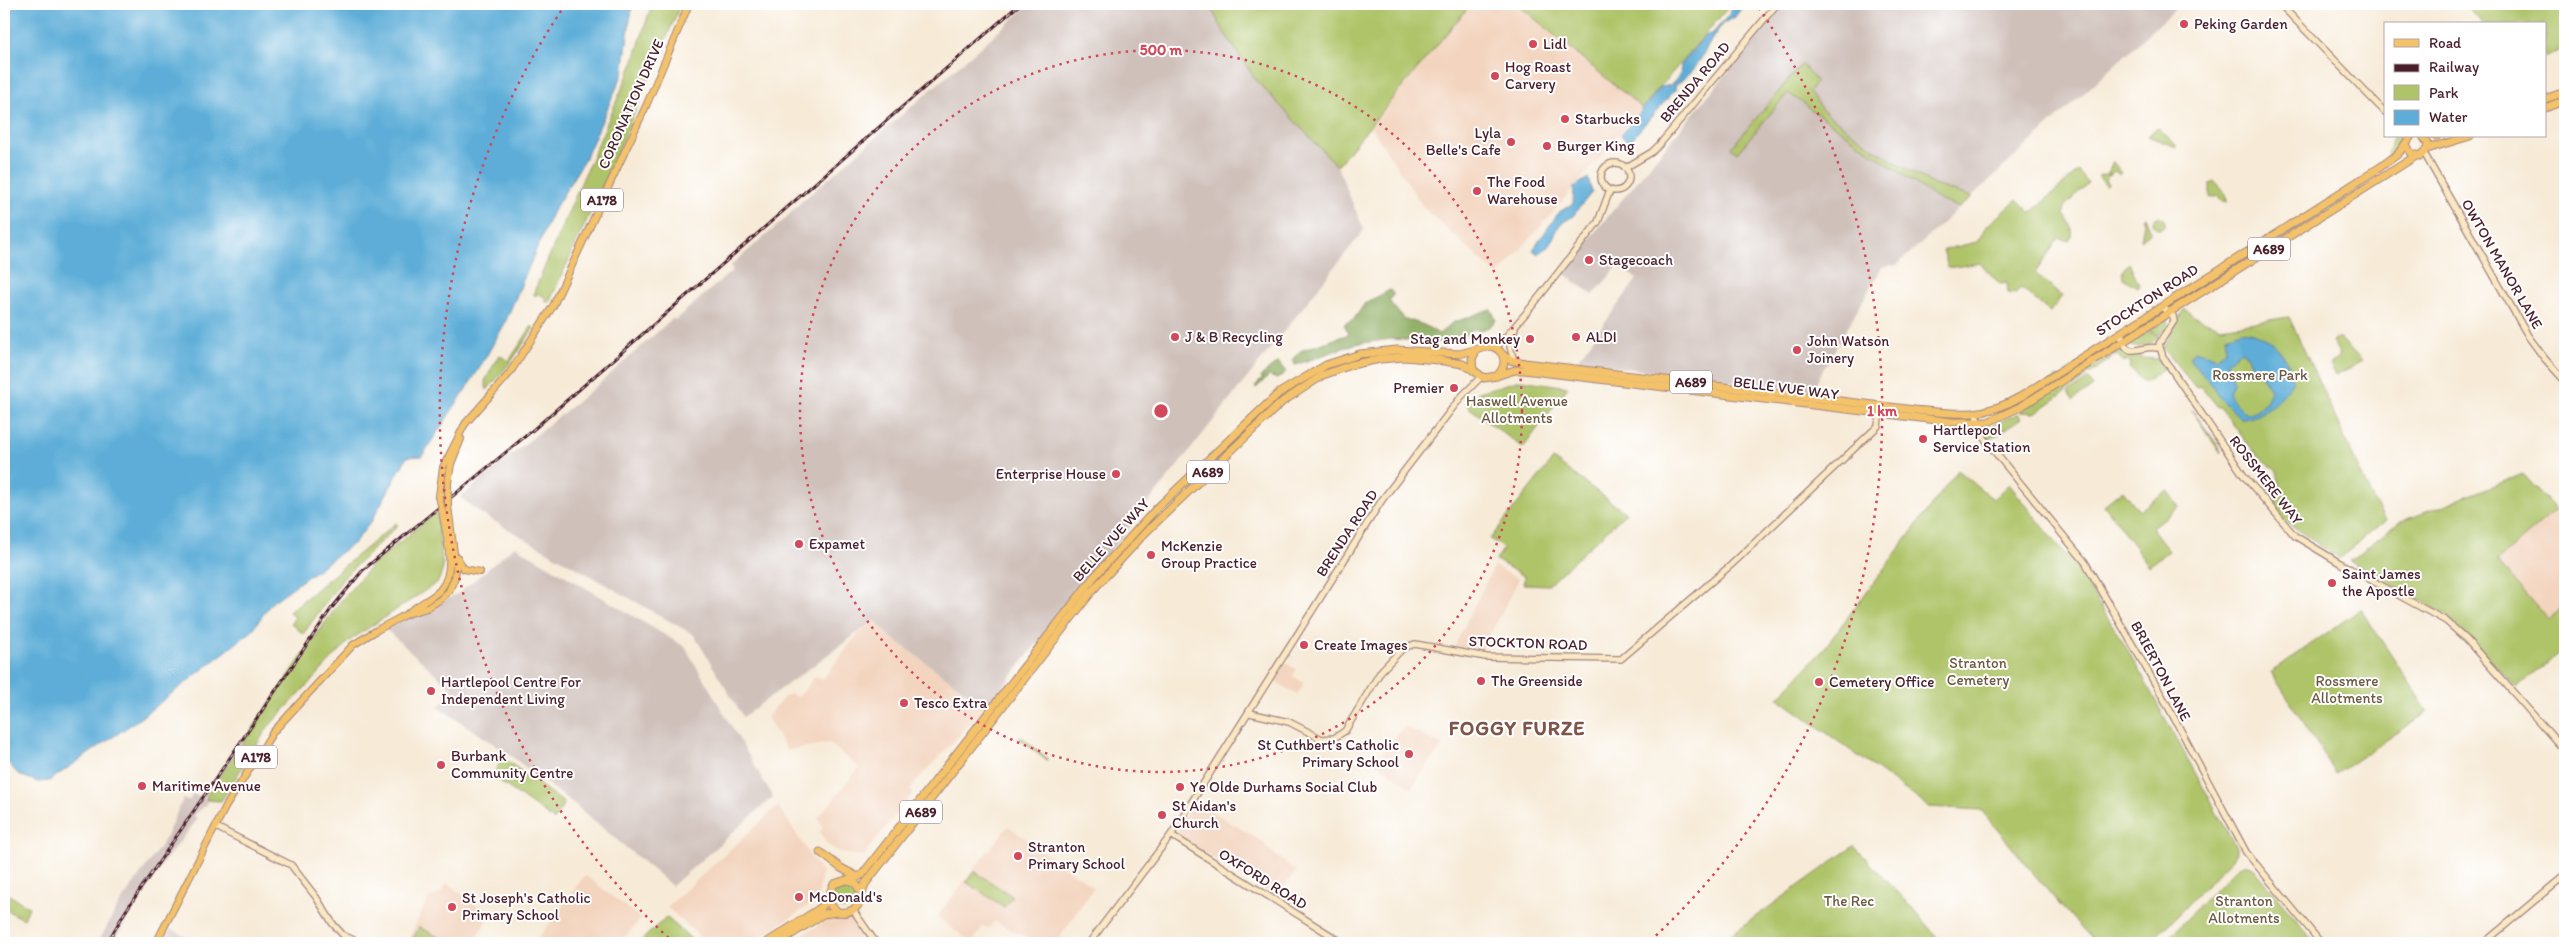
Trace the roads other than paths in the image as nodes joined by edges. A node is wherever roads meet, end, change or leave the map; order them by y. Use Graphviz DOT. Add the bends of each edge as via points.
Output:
graph roads {
  1 [pos="689,4"];
  2 [pos="1777,4"];
  3 [pos="2280,4"];
  4 [pos="2565,92"];
  5 [pos="2546,99"];
  6 [pos="2565,100"];
  7 [pos="2546,108"];
  8 [pos="2384,111"];
  9 [pos="2409,138"];
  10 [pos="2424,138"];
  11 [pos="2464,138"];
  12 [pos="2406,144"];
  13 [pos="2426,151"];
  14 [pos="2416,156"];
  15 [pos="1625,168"];
  16 [pos="1610,190"];
  17 [pos="2162,307"];
  18 [pos="2170,312"];
  19 [pos="1515,326"];
  20 [pos="2121,333"];
  21 [pos="2122,342"];
  22 [pos="1496,348"];
  23 [pos="2158,348"];
  24 [pos="1477,349"];
  25 [pos="1503,355"];
  26 [pos="1514,361"];
  27 [pos="1473,370"];
  28 [pos="1497,376"];
  29 [pos="1481,377"];
  30 [pos="2565,381"];
  31 [pos="1880,409"];
  32 [pos="1976,414"];
  33 [pos="1953,422"];
  34 [pos="1978,423"];
  35 [pos="467,425"];
  36 [pos="456,553"];
  37 [pos="480,572"];
  38 [pos="407,614"];
  39 [pos="1250,713"];
  40 [pos="2565,751"];
  41 [pos="216,827"];
  42 [pos="1171,835"];
  43 [pos="820,852"];
  44 [pos="2565,875"];
  45 [pos="858,877"];
  46 [pos="848,880"];
  47 [pos="862,894"];
  48 [pos="828,895"];
  49 [pos="853,910"];
  50 [pos="838,912"];
  51 [pos="156,943"];
  52 [pos="360,943"];
  53 [pos="766,943"];
  54 [pos="778,943"];
  55 [pos="876,943"];
  56 [pos="1089,943"];
  57 [pos="1342,943"];
  58 [pos="2321,943"];
  59 [pos="2484,943"];
  1 -- 35 [label="main road, CORONATION DRIVE / A178" via="646,106 553,306 524,352"];
  2 -- 15 [label="street, BRENDA ROAD" via="1660,144"];
  3 -- 8 [label="street"];
  4 -- 5 [label="highway"];
  6 -- 7 [label="highway"];
  9 -- 12 [label="highway, STOCKTON ROAD"];
  10 -- 13 [label="highway" via="2428,144"];
  11 -- 13 [label="highway"];
  12 -- 14 [label="highway" via="2408,152"];
  12 -- 17 [label="highway, STOCKTON ROAD / A689" via="2392,160"];
  13 -- 14 [label="highway, STOCKTON ROAD"];
  13 -- 30 [label="street, OWTON MANOR LANE" via="2528,336"];
  14 -- 18 [label="highway, STOCKTON ROAD / A689"];
  15 -- 16 [label="street" via="1629,175 1626,185"];
  15 -- 16 [label="street" via="1613,163 1604,168 1601,181"];
  16 -- 19 [label="street" via="1598,222"];
  17 -- 18 [label="street"];
  17 -- 20 [label="highway, STOCKTON ROAD / A689"];
  18 -- 21 [label="highway, STOCKTON ROAD / A689"];
  18 -- 23 [label="street" via="2173,326 2160,340"];
  19 -- 22 [label="street"];
  19 -- 26 [label="street" via="1510,347"];
  20 -- 21 [label="street"];
  20 -- 32 [label="highway, STOCKTON ROAD / A689" via="2005,406"];
  21 -- 23 [label="street" via="2127,349 2134,351"];
  21 -- 34 [label="highway, STOCKTON ROAD / A689" via="2012,412"];
  22 -- 24 [label="highway, A689" via="1486,346"];
  22 -- 25 [label="highway, A689"];
  23 -- 40 [label="street, ROSSMERE WAY" via="2244,476 2295,536 2446,621 2466,639"];
  24 -- 27 [label="highway" via="1472,359"];
  24 -- 45 [label="highway, BELLE VUE WAY / A689" via="1459,354 1397,350 1360,354 1326,364 1278,393 1158,508 1094,577"];
  25 -- 26 [label="highway, STOCKTON ROAD / A689"];
  25 -- 28 [label="highway" via="1504,366"];
  26 -- 31 [label="highway, STOCKTON ROAD / A689"];
  27 -- 29 [label="highway, A689"];
  27 -- 47 [label="highway, BELLE VUE WAY / A689" via="1452,362 1410,357 1380,358 1336,370 1293,393 1269,413 1112,568 865,884"];
  28 -- 29 [label="highway, A689"];
  28 -- 31 [label="highway, BELLE VUE WAY / A689" via="1524,370"];
  29 -- 39 [label="street, BRENDA ROAD" via="1461,397 1382,500"];
  31 -- 32 [label="highway, STOCKTON ROAD / A689"];
  31 -- 33 [label="highway, BELLE VUE WAY / A689"];
  31 -- 39 [label="street, STOCKTON ROAD" via="1878,426 1731,565 1621,660 1486,657 1415,644 1403,648 1381,671 1344,731 1334,738 1322,739 1289,722"];
  32 -- 34 [label="street, BRIERTON LANE"];
  33 -- 34 [label="highway, STOCKTON ROAD / A689"];
  34 -- 58 [label="street, BRIERTON LANE" via="1989,445 2085,562 2246,852"];
  35 -- 36 [label="main road, A178, bridge" via="454,455 448,483 448,506"];
  35 -- 38 [label="main road, A178, bridge" via="443,467 440,496 449,558 445,582 428,600"];
  36 -- 37 [label="main road" via="464,569"];
  36 -- 38 [label="main road, A178" via="455,577 449,591 427,608"];
  38 -- 41 [label="main road, A178" via="353,645 288,714 258,754"];
  39 -- 42 [label="street"];
  41 -- 51 [label="main road, A178"];
  41 -- 52 [label="street" via="291,865 333,924 343,935"];
  42 -- 56 [label="street"];
  42 -- 57 [label="street, OXFORD ROAD"];
  43 -- 45 [label="highway"];
  44 -- 59 [label="street"];
  45 -- 46 [label="highway"];
  46 -- 47 [label="highway" via="856,884"];
  46 -- 48 [label="highway" via="834,884"];
  47 -- 49 [label="highway, A689" via="860,904"];
  48 -- 50 [label="highway" via="831,906"];
  48 -- 53 [label="highway" via="819,909"];
  49 -- 50 [label="highway"];
  49 -- 55 [label="street"];
  50 -- 54 [label="highway" via="823,914"];
}
